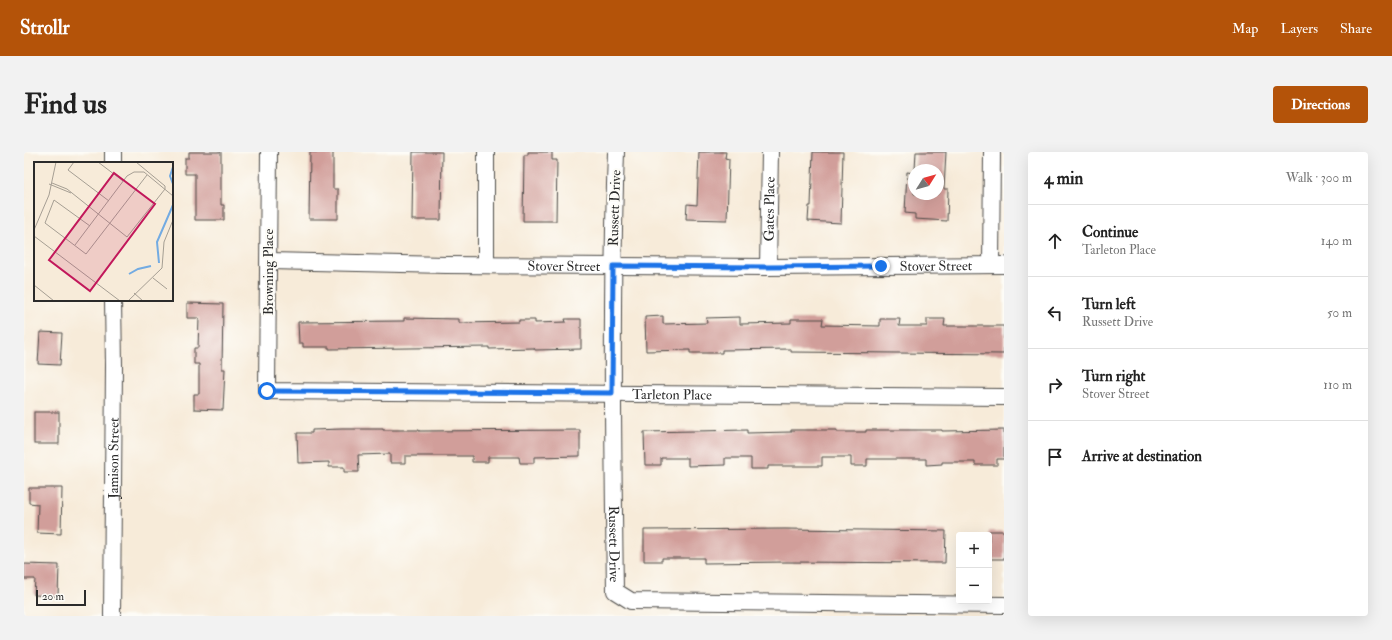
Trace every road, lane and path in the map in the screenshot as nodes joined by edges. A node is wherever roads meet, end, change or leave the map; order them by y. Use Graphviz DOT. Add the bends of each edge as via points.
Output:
graph roads {
  1 [pos="269,152"];
  2 [pos="486,152"];
  3 [pos="616,152"];
  4 [pos="770,152"];
  5 [pos="992,152"];
  6 [pos="269,262"];
  7 [pos="486,265"];
  8 [pos="997,265"];
  9 [pos="613,266"];
  10 [pos="768,267"];
  11 [pos="113,301"];
  12 [pos="267,391"];
  13 [pos="612,393"];
  14 [pos="1004,397"];
  15 [pos="1004,605"];
  16 [pos="112,616"];
  1 -- 6 [label="street, Browning Place"];
  2 -- 7 [label="street"];
  3 -- 9 [label="street, Russett Drive"];
  4 -- 10 [label="street, Gates Place"];
  5 -- 8 [label="street"];
  6 -- 7 [label="street, Stover Street"];
  6 -- 12 [label="street, Browning Place"];
  7 -- 9 [label="street, Stover Street"];
  8 -- 10 [label="street, Stover Street"];
  9 -- 10 [label="street, Stover Street"];
  9 -- 13 [label="street, Russett Drive"];
  11 -- 16 [label="street, Jamison Street"];
  12 -- 13 [label="street, Tarleton Place"];
  13 -- 14 [label="street, Tarleton Place"];
  13 -- 15 [label="street, Russett Drive" via="615,591 631,601"];
}
